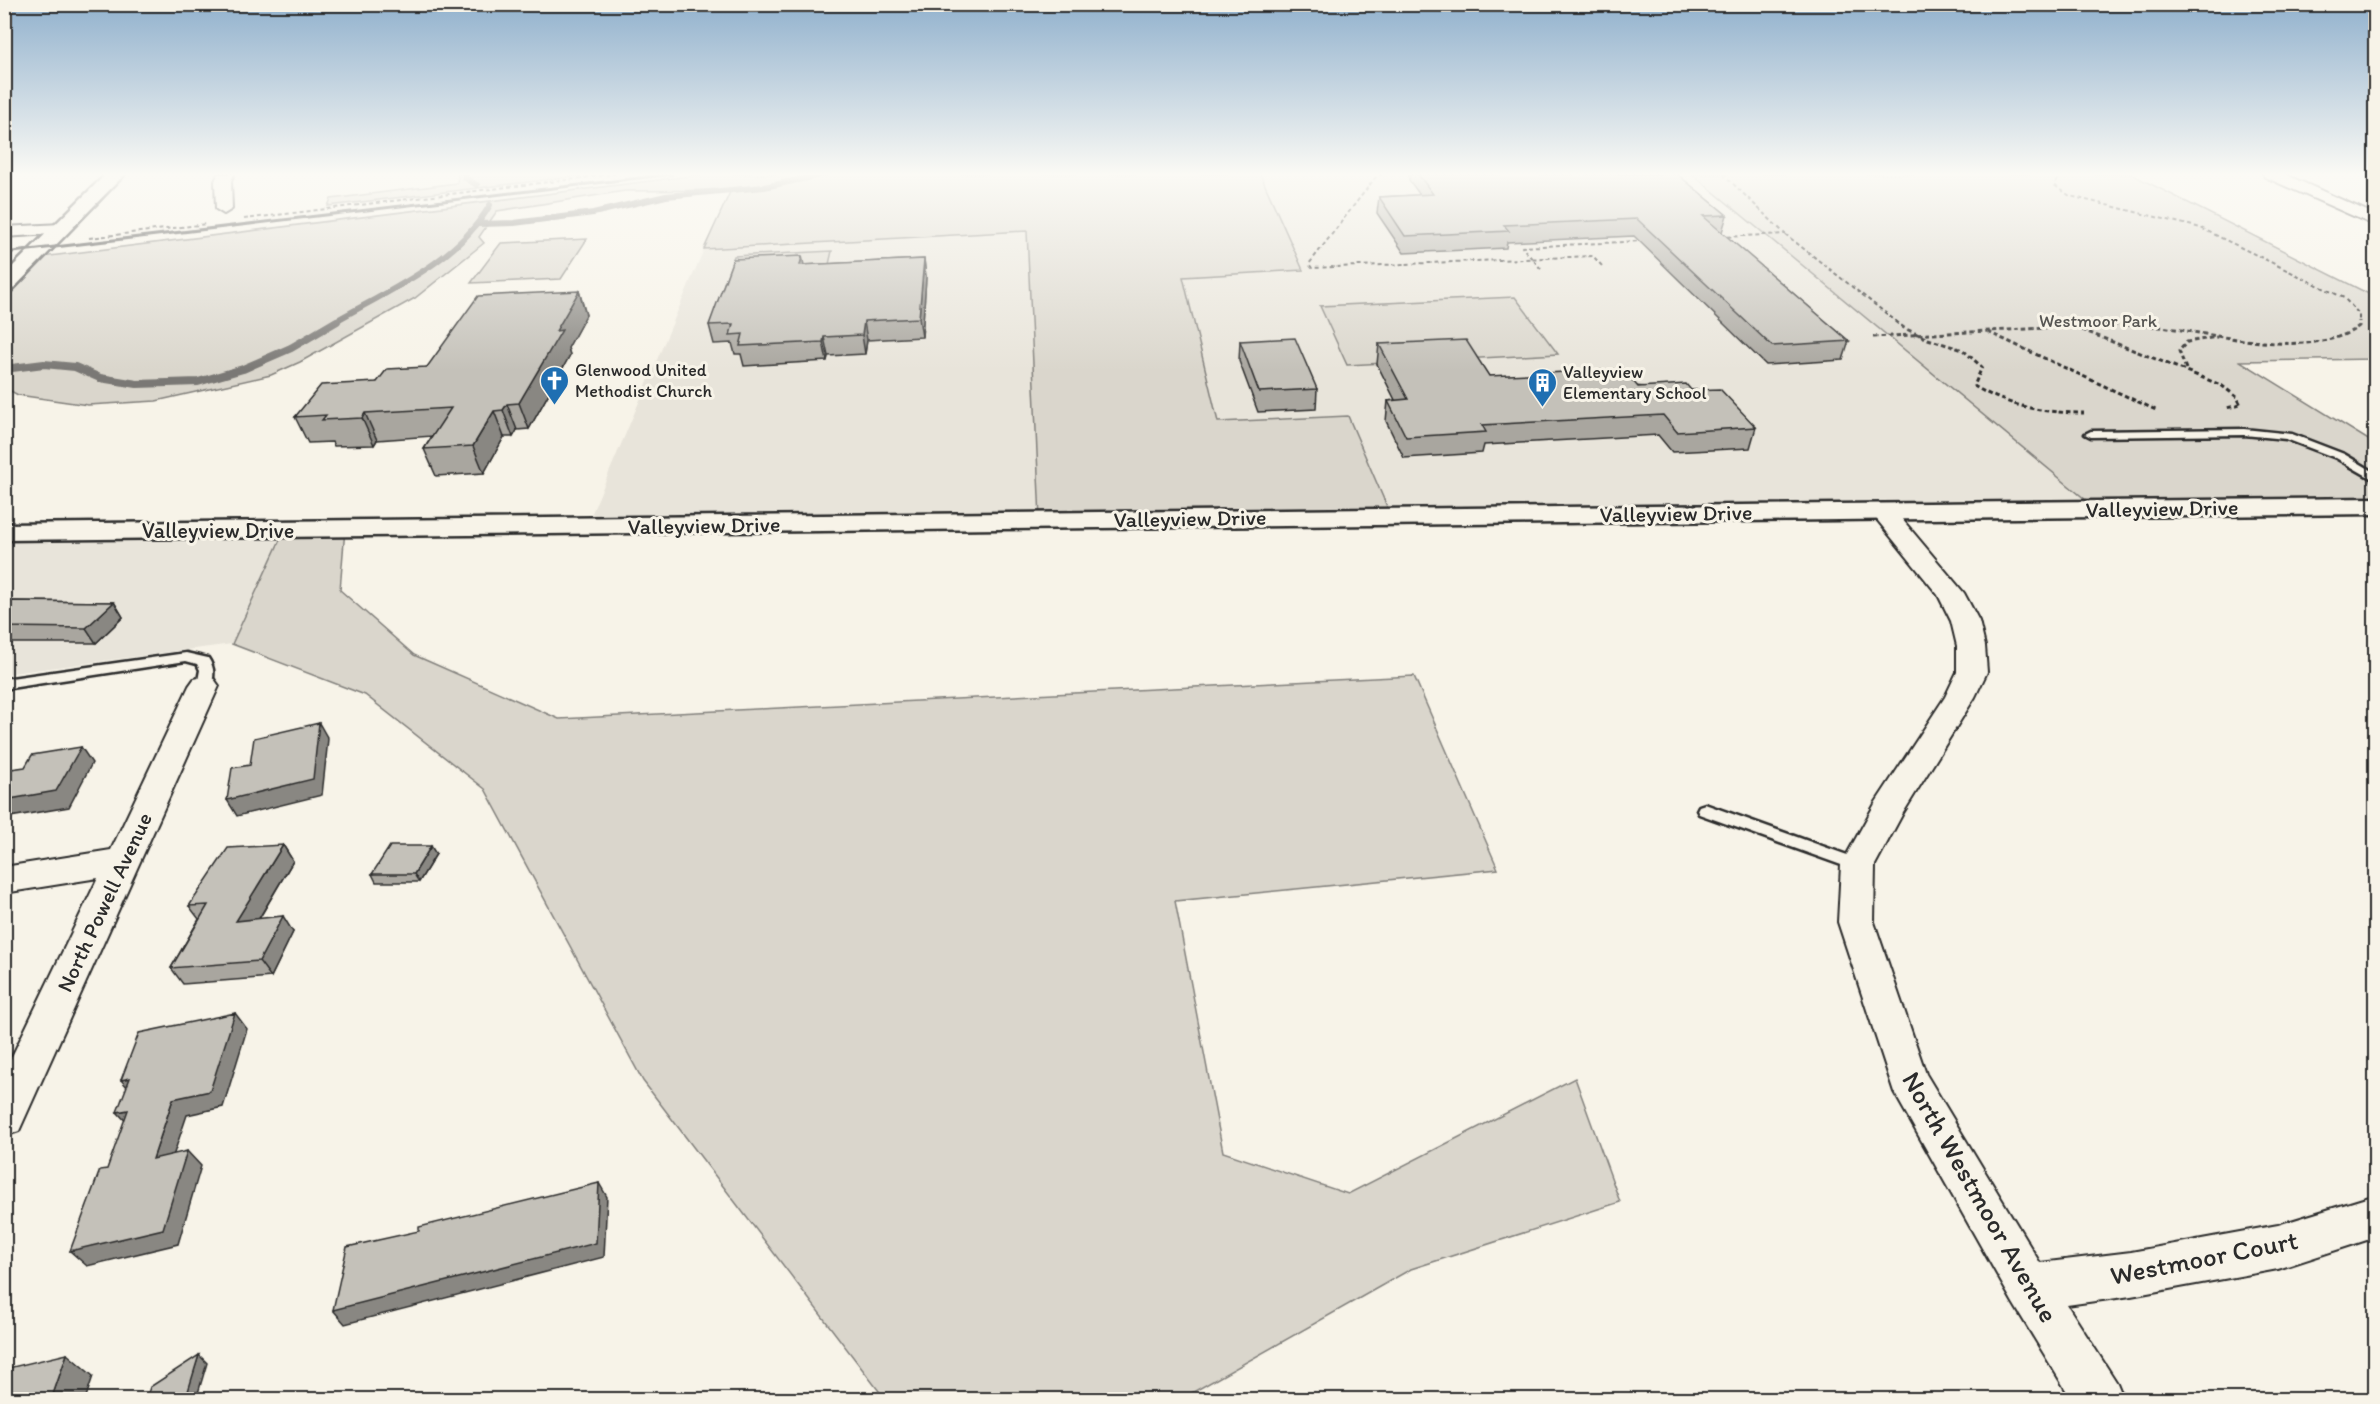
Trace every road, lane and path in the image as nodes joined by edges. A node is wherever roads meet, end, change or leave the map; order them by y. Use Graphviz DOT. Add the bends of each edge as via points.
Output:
graph roads {
  1 [pos="51,240"];
  2 [pos="1328,240"];
  3 [pos="1792,240"];
  4 [pos="2228,240"];
  5 [pos="1645,241"];
  6 [pos="1532,258"];
  7 [pos="1602,266"];
  8 [pos="1541,269"];
  9 [pos="4,287"];
  10 [pos="2073,327"];
  11 [pos="1986,331"];
  12 [pos="1919,335"];
  13 [pos="2220,336"];
  14 [pos="1874,337"];
  15 [pos="2186,370"];
  16 [pos="2217,409"];
  17 [pos="2147,411"];
  18 [pos="2158,411"];
  19 [pos="2088,413"];
  20 [pos="2188,433"];
  21 [pos="2091,435"];
  22 [pos="2376,478"];
  23 [pos="2376,506"];
  24 [pos="1882,511"];
  25 [pos="4,532"];
  26 [pos="4,684"];
  27 [pos="204,686"];
  28 [pos="1705,810"];
  29 [pos="123,861"];
  30 [pos="1858,865"];
  31 [pos="4,880"];
  32 [pos="4,1118"];
  33 [pos="2376,1216"];
  34 [pos="2030,1287"];
  35 [pos="2100,1400"];
  1 -- 9 [label="street"];
  2 -- 6 [label="path" via="1309,264 1312,268"];
  3 -- 12 [label="path" via="1904,328"];
  4 -- 13 [label="path" via="2344,298 2360,321 2346,336 2321,342 2283,343"];
  5 -- 6 [label="path" via="1522,247"];
  6 -- 7 [label="path" via="1593,256"];
  6 -- 8 [label="path"];
  10 -- 11 [label="path"];
  10 -- 13 [label="path" via="2146,325"];
  10 -- 15 [label="path"];
  11 -- 12 [label="path"];
  11 -- 18 [label="path"];
  12 -- 14 [label="path"];
  12 -- 19 [label="path" via="1963,350 1974,358 1982,367 1974,386 2000,402 2053,414"];
  13 -- 15 [label="path" via="2187,342 2179,351"];
  15 -- 16 [label="path" via="2222,385 2241,405"];
  17 -- 18 [label="path"];
  18 -- 20 [label="path"];
  20 -- 21 [label="lane"];
  20 -- 22 [label="lane" via="2288,436 2340,456"];
  23 -- 24 [label="street, Valleyview Drive"];
  24 -- 25 [label="street, Valleyview Drive"];
  24 -- 30 [label="street, North Westmoor Avenue" via="1950,593 1965,621 1972,672"];
  26 -- 27 [label="lane" via="186,657 202,661 207,670"];
  27 -- 29 [label="street, North Powell Avenue"];
  28 -- 30 [label="lane"];
  29 -- 31 [label="street"];
  29 -- 32 [label="street, North Powell Avenue"];
  30 -- 34 [label="street, North Westmoor Avenue" via="1856,922 1908,1080"];
  33 -- 34 [label="street, Westmoor Court" via="2278,1247 2131,1274"];
  34 -- 35 [label="street, North Westmoor Avenue"];
}
